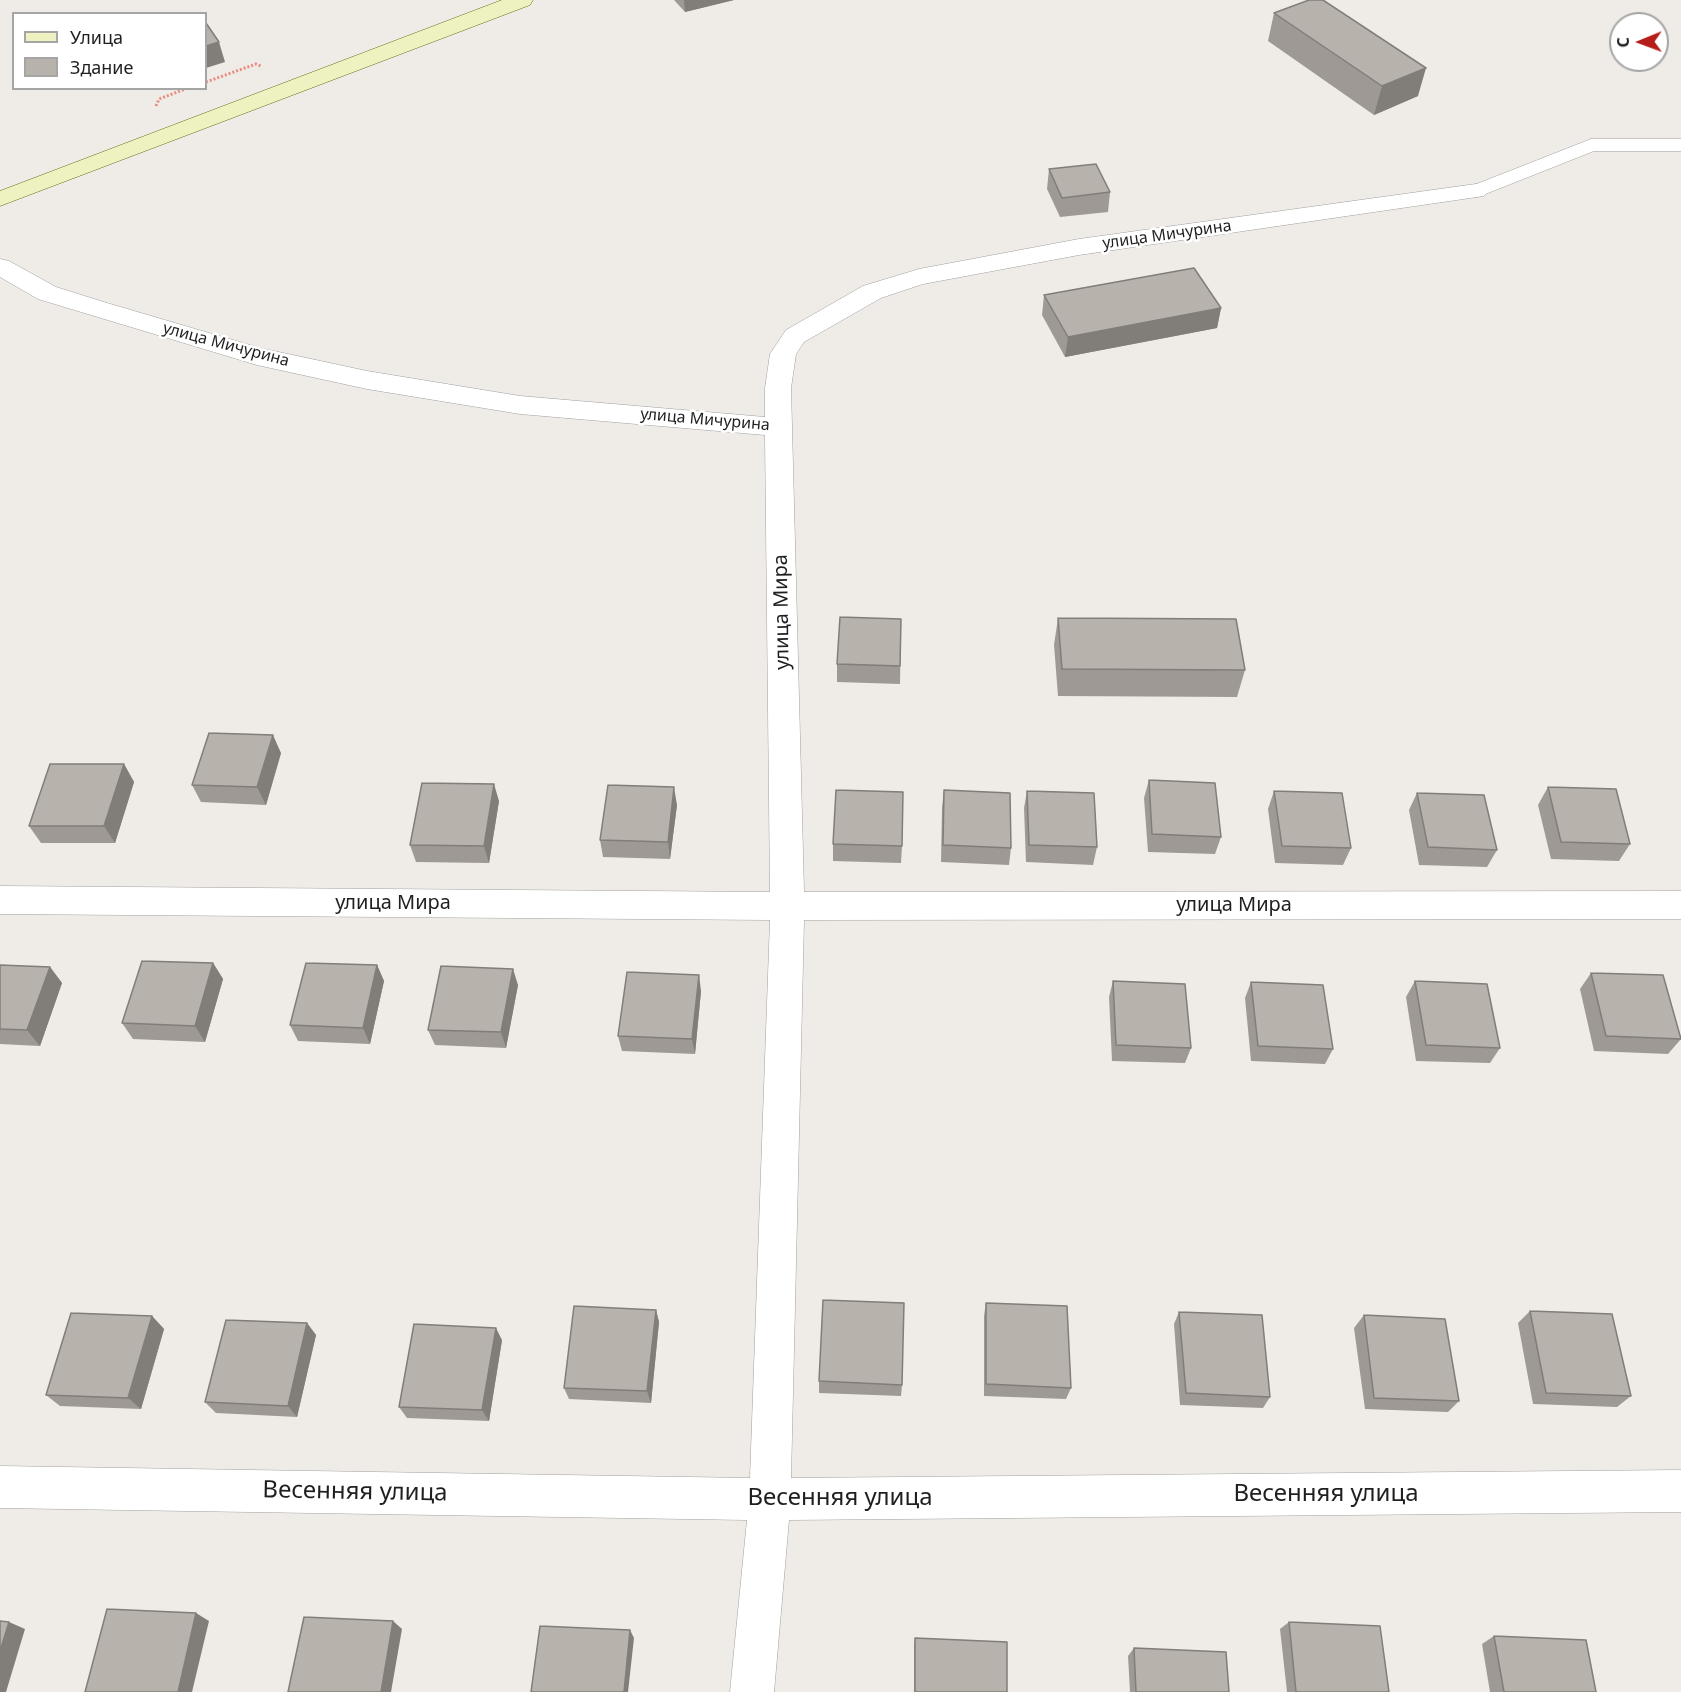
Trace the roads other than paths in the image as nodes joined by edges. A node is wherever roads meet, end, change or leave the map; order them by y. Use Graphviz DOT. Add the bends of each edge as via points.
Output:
graph roads {
  1 [pos="522,0"];
  2 [pos="1681,145"];
  3 [pos="1476,191"];
  4 [pos="0,199"];
  5 [pos="0,267"];
  6 [pos="779,427"];
  7 [pos="0,900"];
  8 [pos="1681,905"];
  9 [pos="787,906"];
  10 [pos="0,1487"];
  11 [pos="1681,1491"];
  12 [pos="770,1499"];
  13 [pos="752,1692"];
  1 -- 4 [label="main road"];
  2 -- 3 [label="lane" via="1591,145"];
  3 -- 6 [label="street, улица Мичурина" via="1079,247 919,277 872,292 795,336 783,354 778,388"];
  5 -- 6 [label="street, улица Мичурина" via="47,293 98,309 257,356 367,380 520,405"];
  6 -- 9 [label="street, улица Мира"];
  7 -- 9 [label="street, улица Мира"];
  8 -- 9 [label="street, улица Мира"];
  9 -- 12 [label="street"];
  10 -- 12 [label="street, Весенняя улица"];
  11 -- 12 [label="street, Весенняя улица"];
  12 -- 13 [label="street"];
}
